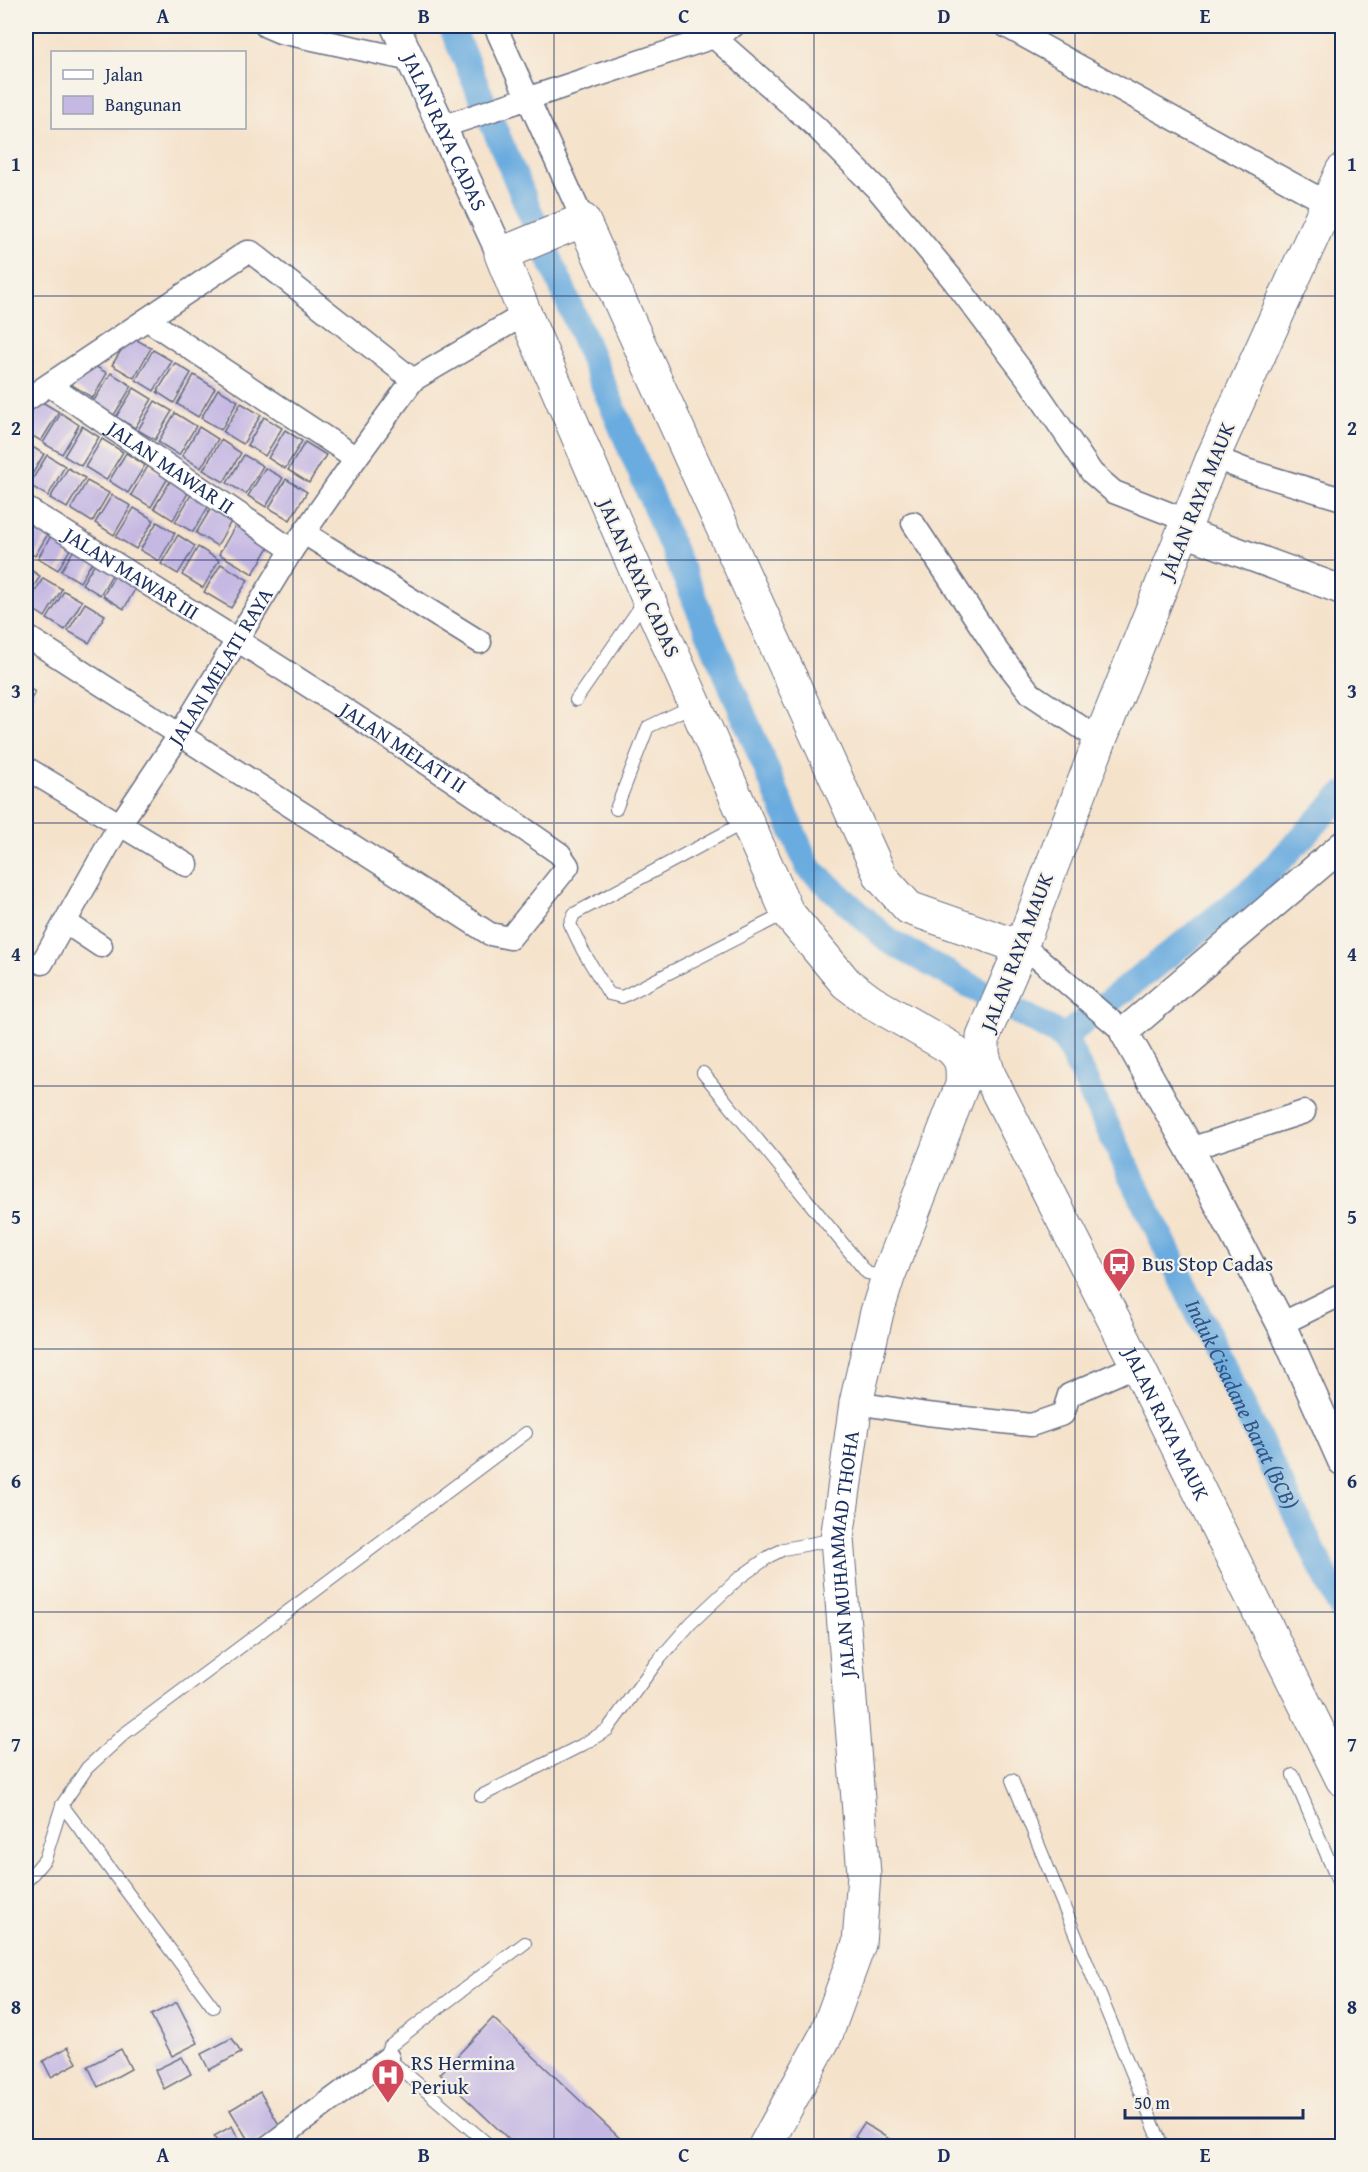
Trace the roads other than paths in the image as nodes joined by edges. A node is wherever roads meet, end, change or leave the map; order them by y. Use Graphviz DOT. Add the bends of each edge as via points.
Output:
graph roads {
  1 [pos="266,26"];
  2 [pos="395,26"];
  3 [pos="495,26"];
  4 [pos="1006,26"];
  5 [pos="724,31"];
  6 [pos="411,60"];
  7 [pos="522,100"];
  8 [pos="441,127"];
  9 [pos="1342,171"];
  10 [pos="1327,203"];
  11 [pos="576,224"];
  12 [pos="510,251"];
  13 [pos="525,314"];
  14 [pos="148,320"];
  15 [pos="413,380"];
  16 [pos="49,385"];
  17 [pos="26,400"];
  18 [pos="1213,457"];
  19 [pos="356,458"];
  20 [pos="1342,499"];
  21 [pos="26,508"];
  22 [pos="914,523"];
  23 [pos="1186,527"];
  24 [pos="298,542"];
  25 [pos="1342,590"];
  26 [pos="647,596"];
  27 [pos="26,636"];
  28 [pos="238,639"];
  29 [pos="480,642"];
  30 [pos="576,700"];
  31 [pos="695,705"];
  32 [pos="180,734"];
  33 [pos="1100,740"];
  34 [pos="26,768"];
  35 [pos="616,809"];
  36 [pos="746,822"];
  37 [pos="120,824"];
  38 [pos="1342,846"];
  39 [pos="187,865"];
  40 [pos="787,912"];
  41 [pos="65,922"];
  42 [pos="101,946"];
  43 [pos="1024,957"];
  44 [pos="42,963"];
  45 [pos="1115,1025"];
  46 [pos="964,1067"];
  47 [pos="703,1073"];
  48 [pos="1304,1112"];
  49 [pos="1190,1149"];
  50 [pos="888,1277"];
  51 [pos="1342,1294"];
  52 [pos="1281,1324"];
  53 [pos="1137,1365"];
  54 [pos="856,1403"];
  55 [pos="526,1433"];
  56 [pos="1342,1461"];
  57 [pos="837,1539"];
  58 [pos="1293,1775"];
  59 [pos="1342,1779"];
  60 [pos="1012,1780"];
  61 [pos="481,1796"];
  62 [pos="63,1805"];
  63 [pos="26,1882"];
  64 [pos="1342,1891"];
  65 [pos="525,1943"];
  66 [pos="213,2007"];
  67 [pos="388,2058"];
  68 [pos="269,2146"];
  69 [pos="490,2146"];
  70 [pos="765,2146"];
  71 [pos="1162,2146"];
  1 -- 6 [label="street"];
  2 -- 6 [label="street, JALAN RAYA CADAS"];
  3 -- 7 [label="street"];
  4 -- 10 [label="street"];
  5 -- 7 [label="street"];
  5 -- 23 [label="street" via="879,191 954,281 1092,473 1114,492"];
  6 -- 8 [label="street, JALAN RAYA CADAS"];
  7 -- 8 [label="street"];
  7 -- 11 [label="street"];
  8 -- 12 [label="street, JALAN RAYA CADAS"];
  9 -- 10 [label="main road, JALAN RAYA MAUK"];
  10 -- 18 [label="main road, JALAN RAYA MAUK"];
  11 -- 12 [label="main road"];
  11 -- 43 [label="main road" via="881,877 909,908"];
  12 -- 13 [label="main road, JALAN RAYA CADAS"];
  13 -- 15 [label="street"];
  13 -- 26 [label="main road, JALAN RAYA CADAS"];
  14 -- 15 [label="street" via="251,252"];
  14 -- 16 [label="street"];
  14 -- 19 [label="street"];
  15 -- 19 [label="street, JALAN MELATI RAYA"];
  16 -- 17 [label="street"];
  16 -- 24 [label="street, JALAN MAWAR II"];
  18 -- 20 [label="street" via="1246,471"];
  18 -- 23 [label="main road, JALAN RAYA MAUK"];
  19 -- 24 [label="street, JALAN MELATI RAYA"];
  21 -- 28 [label="street, JALAN MAWAR III"];
  22 -- 33 [label="street" via="998,652 1031,694"];
  23 -- 25 [label="street"];
  23 -- 33 [label="main road, JALAN RAYA MAUK"];
  24 -- 28 [label="street, JALAN MELATI RAYA"];
  24 -- 29 [label="street, JALAN MAWAR II"];
  26 -- 30 [label="lane"];
  26 -- 31 [label="main road, JALAN RAYA CADAS"];
  27 -- 32 [label="street"];
  28 -- 32 [label="street, JALAN MELATI RAYA"];
  28 -- 32 [label="street, JALAN MELATI II" via="463,786 560,854 568,866 510,938 490,934"];
  31 -- 35 [label="lane" via="648,727"];
  31 -- 36 [label="main road, JALAN RAYA CADAS"];
  32 -- 37 [label="street, JALAN MELATI RAYA"];
  33 -- 43 [label="main road, JALAN RAYA MAUK"];
  34 -- 37 [label="street"];
  36 -- 40 [label="main road, JALAN RAYA CADAS"];
  36 -- 40 [label="lane" via="574,914 570,924 609,994 622,997"];
  37 -- 39 [label="street"];
  37 -- 41 [label="street, JALAN MELATI RAYA"];
  38 -- 45 [label="street"];
  40 -- 46 [label="main road, JALAN RAYA CADAS" via="846,983 949,1047"];
  41 -- 42 [label="street"];
  41 -- 44 [label="street, JALAN MELATI RAYA"];
  43 -- 45 [label="street"];
  43 -- 53 [label="main road, JALAN RAYA MAUK" via="983,1037 983,1054 989,1075"];
  45 -- 49 [label="street"];
  46 -- 50 [label="main road, JALAN MUHAMMAD THOHA" via="962,1085"];
  47 -- 50 [label="lane" via="867,1273"];
  48 -- 49 [label="street"];
  49 -- 52 [label="street"];
  50 -- 54 [label="main road, JALAN MUHAMMAD THOHA"];
  51 -- 52 [label="street"];
  52 -- 56 [label="street"];
  53 -- 54 [label="street" via="1069,1395 1063,1414 1031,1425"];
  53 -- 59 [label="main road, JALAN RAYA MAUK"];
  54 -- 57 [label="main road, JALAN MUHAMMAD THOHA"];
  55 -- 62 [label="lane" via="124,1734 87,1768"];
  57 -- 61 [label="lane" via="784,1549 739,1578 656,1663 607,1730"];
  57 -- 70 [label="main road, JALAN MUHAMMAD THOHA" via="864,1874 859,1944 826,2035"];
  58 -- 64 [label="lane"];
  60 -- 71 [label="lane"];
  62 -- 63 [label="lane" via="45,1859"];
  62 -- 66 [label="lane"];
  65 -- 67 [label="lane" via="389,2047"];
  67 -- 68 [label="street"];
  67 -- 69 [label="lane"];
}
